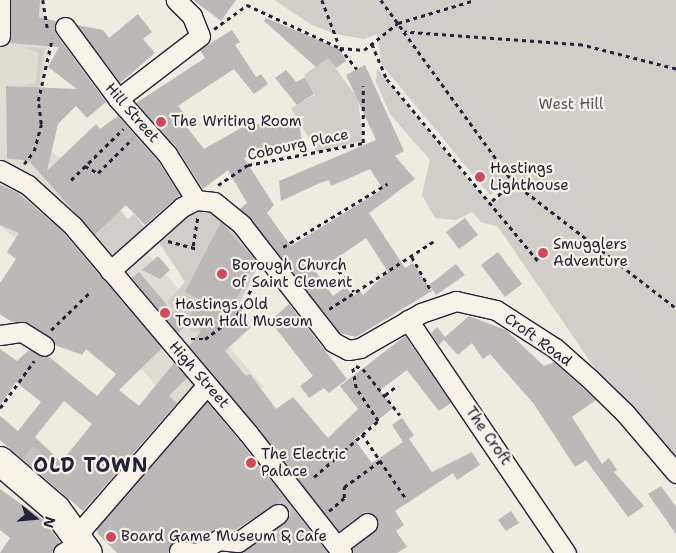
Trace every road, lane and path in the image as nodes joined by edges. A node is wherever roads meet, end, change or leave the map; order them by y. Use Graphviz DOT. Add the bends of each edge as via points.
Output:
graph roads {
  1 [pos="0,0"];
  2 [pos="43,0"];
  3 [pos="176,0"];
  4 [pos="322,0"];
  5 [pos="382,0"];
  6 [pos="475,0"];
  7 [pos="398,23"];
  8 [pos="220,25"];
  9 [pos="55,32"];
  10 [pos="404,32"];
  11 [pos="0,36"];
  12 [pos="372,44"];
  13 [pos="340,47"];
  14 [pos="357,69"];
  15 [pos="676,69"];
  16 [pos="363,86"];
  17 [pos="118,99"];
  18 [pos="139,123"];
  19 [pos="84,167"];
  20 [pos="0,170"];
  21 [pos="29,170"];
  22 [pos="71,180"];
  23 [pos="513,182"];
  24 [pos="387,184"];
  25 [pos="218,186"];
  26 [pos="196,200"];
  27 [pos="492,201"];
  28 [pos="434,241"];
  29 [pos="192,246"];
  30 [pos="283,247"];
  31 [pos="543,254"];
  32 [pos="412,257"];
  33 [pos="538,258"];
  34 [pos="540,263"];
  35 [pos="334,264"];
  36 [pos="262,270"];
  37 [pos="110,271"];
  38 [pos="354,292"];
  39 [pos="90,293"];
  40 [pos="441,305"];
  41 [pos="676,308"];
  42 [pos="314,320"];
  43 [pos="408,320"];
  44 [pos="0,335"];
  45 [pos="194,336"];
  46 [pos="44,346"];
  47 [pos="350,358"];
  48 [pos="207,385"];
  49 [pos="398,385"];
  50 [pos="386,395"];
  51 [pos="0,408"];
  52 [pos="400,415"];
  53 [pos="362,434"];
  54 [pos="380,461"];
  55 [pos="16,468"];
  56 [pos="676,473"];
  57 [pos="314,477"];
  58 [pos="407,500"];
  59 [pos="289,504"];
  60 [pos="321,517"];
  61 [pos="367,523"];
  62 [pos="78,546"];
  63 [pos="179,551"];
  64 [pos="340,551"];
  65 [pos="566,553"];
  1 -- 11 [label="street"];
  2 -- 9 [label="path"];
  3 -- 17 [label="street" via="192,16 200,36"];
  4 -- 13 [label="path"];
  5 -- 7 [label="path"];
  6 -- 7 [label="path"];
  7 -- 10 [label="path"];
  7 -- 12 [label="path"];
  8 -- 13 [label="path" via="248,5"];
  9 -- 17 [label="street, Hill Street"];
  9 -- 21 [label="path" via="44,64 34,151 23,161"];
  10 -- 15 [label="path" via="582,45"];
  10 -- 23 [label="path"];
  12 -- 13 [label="path" via="364,50"];
  12 -- 27 [label="path" via="387,79"];
  13 -- 14 [label="path"];
  16 -- 25 [label="path, Cobourg Place" via="363,143 248,165"];
  17 -- 18 [label="street, Hill Street"];
  18 -- 19 [label="path"];
  18 -- 19 [label="path" via="98,173"];
  18 -- 26 [label="street, Hill Street" via="167,154"];
  19 -- 22 [label="path"];
  20 -- 37 [label="street, High Street" via="28,185 56,208"];
  23 -- 27 [label="path"];
  23 -- 41 [label="path"];
  24 -- 30 [label="path"];
  26 -- 29 [label="path" via="199,221"];
  26 -- 37 [label="street" via="182,207"];
  26 -- 42 [label="street" via="214,202 242,225"];
  27 -- 33 [label="path"];
  28 -- 32 [label="path"];
  31 -- 33 [label="path"];
  32 -- 38 [label="path" via="380,273"];
  32 -- 40 [label="path"];
  33 -- 34 [label="path"];
  35 -- 38 [label="path"];
  36 -- 45 [label="path" via="237,315 206,339"];
  37 -- 48 [label="street, High Street"];
  38 -- 42 [label="path"];
  39 -- 46 [label="path" via="47,335"];
  40 -- 43 [label="street, Croft Road"];
  40 -- 56 [label="street, Croft Road" via="456,301 496,310 555,348 625,413"];
  42 -- 47 [label="street"];
  43 -- 47 [label="street, Croft Road" via="360,348"];
  43 -- 65 [label="street, The Croft"];
  44 -- 46 [label="street" via="22,332"];
  46 -- 51 [label="path"];
  47 -- 50 [label="path"];
  47 -- 53 [label="path" via="356,388 379,419"];
  48 -- 59 [label="street, High Street"];
  48 -- 62 [label="street"];
  49 -- 50 [label="path"];
  50 -- 52 [label="path"];
  53 -- 54 [label="path"];
  53 -- 57 [label="path"];
  54 -- 58 [label="path"];
  54 -- 60 [label="path" via="344,487 342,501"];
  55 -- 62 [label="highway"];
  59 -- 63 [label="street" via="238,542 218,540 198,553"];
  59 -- 64 [label="street, High Street"];
  61 -- 64 [label="street"];
}
